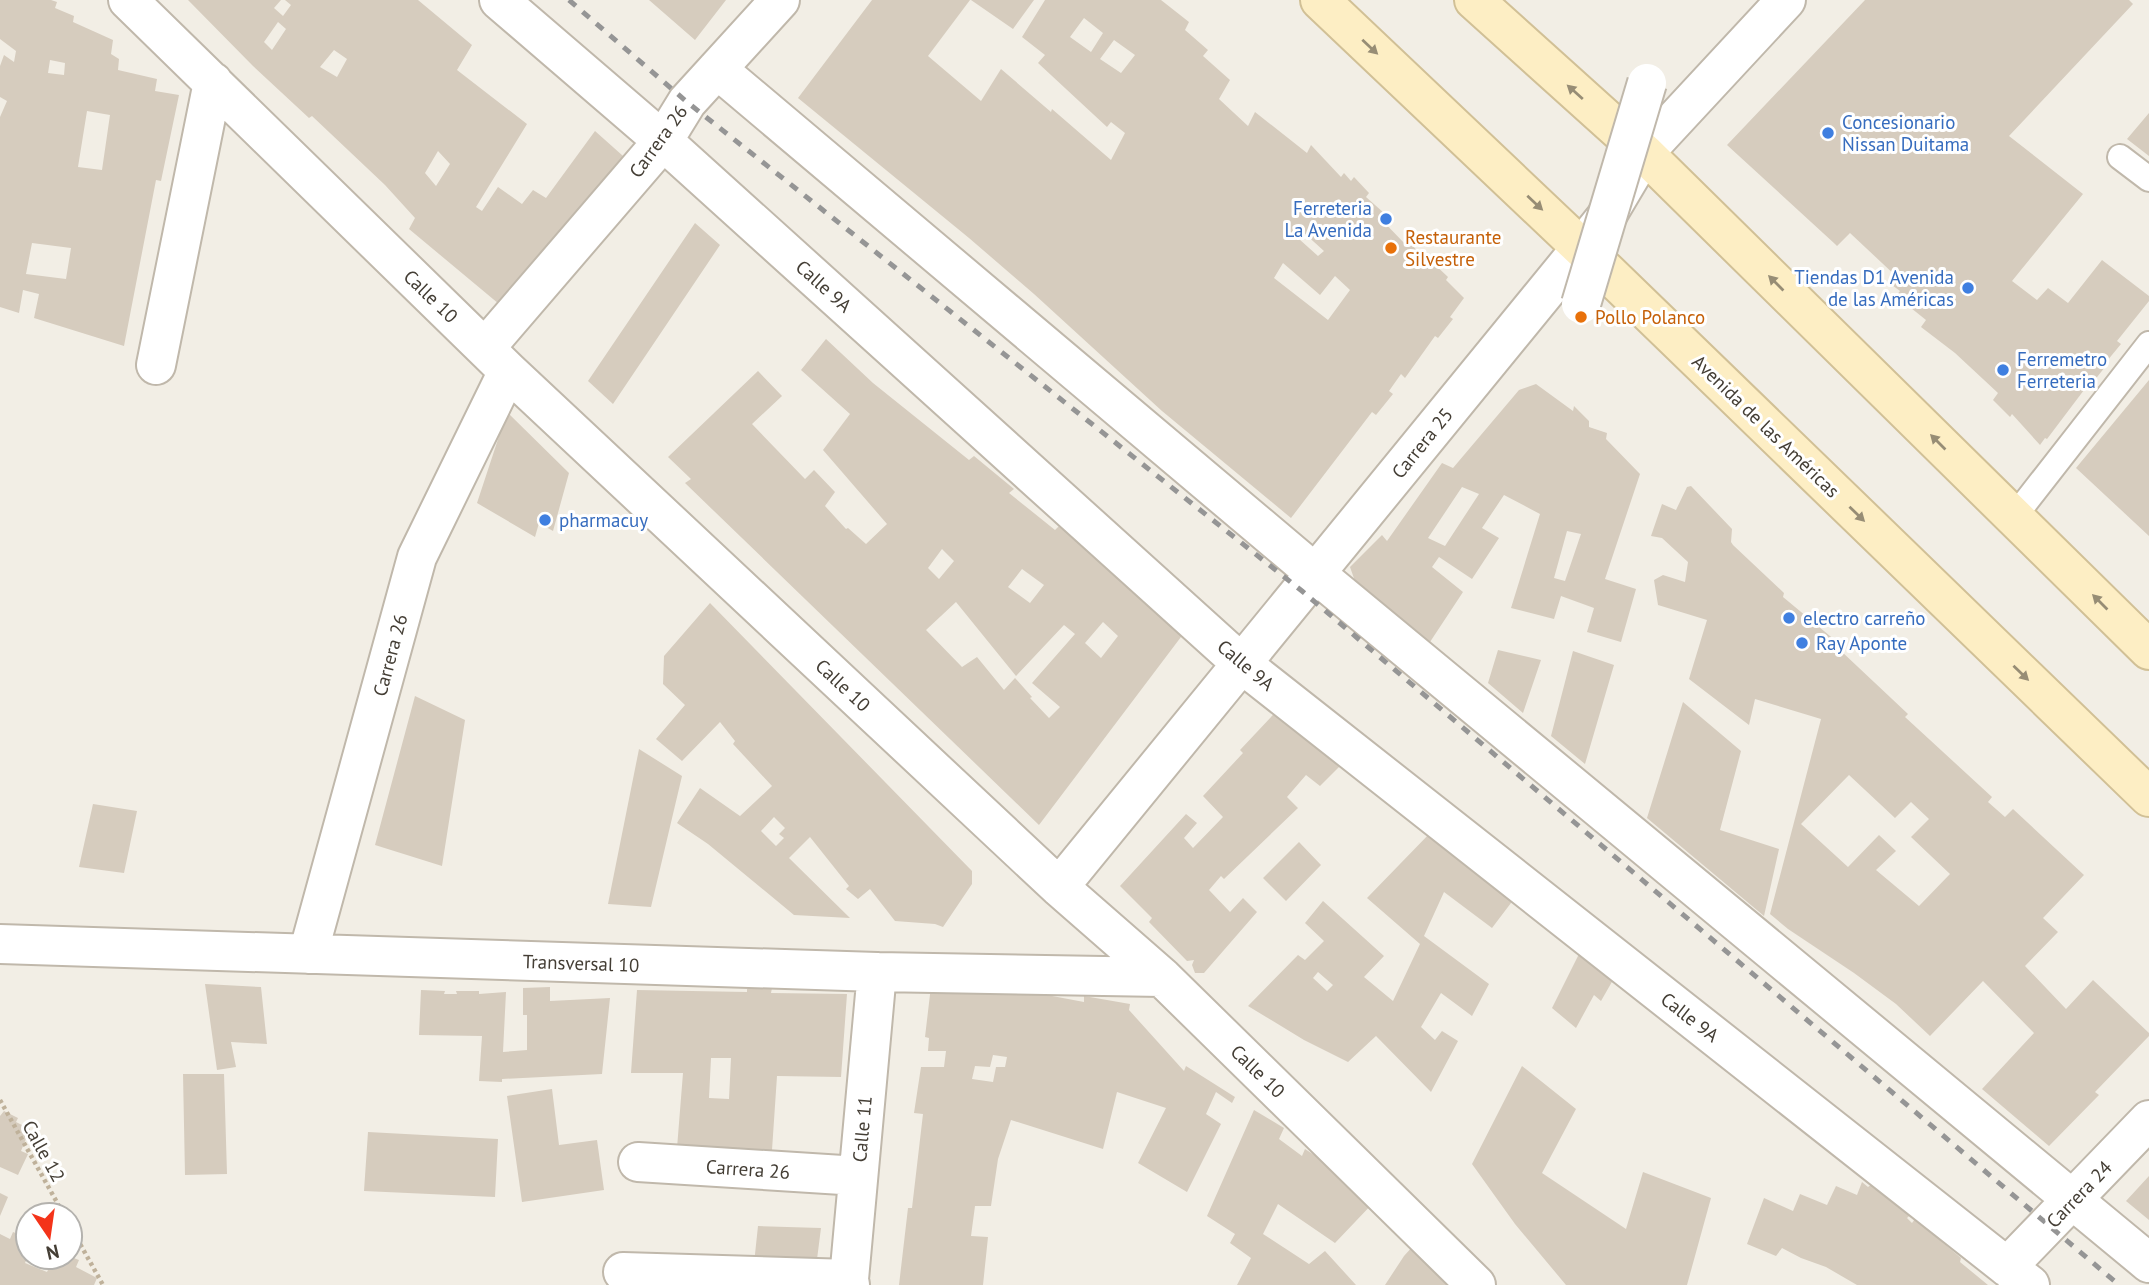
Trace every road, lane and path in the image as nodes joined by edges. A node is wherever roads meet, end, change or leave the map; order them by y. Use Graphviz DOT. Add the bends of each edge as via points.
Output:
graph roads {
  1 [pos="128,0"];
  2 [pos="499,0"];
  3 [pos="780,0"];
  4 [pos="1320,0"];
  5 [pos="1474,0"];
  6 [pos="1786,0"];
  7 [pos="717,69"];
  8 [pos="213,82"];
  9 [pos="1611,124"];
  10 [pos="663,141"];
  11 [pos="1644,153"];
  12 [pos="2120,157"];
  13 [pos="2149,179"];
  14 [pos="1595,260"];
  15 [pos="2149,344"];
  16 [pos="496,359"];
  17 [pos="156,365"];
  18 [pos="2014,517"];
  19 [pos="1316,574"];
  20 [pos="2149,650"];
  21 [pos="1242,664"];
  22 [pos="2149,797"];
  23 [pos="1059,887"];
  24 [pos="0,944"];
  25 [pos="308,954"];
  26 [pos="877,972"];
  27 [pos="1162,977"];
  28 [pos="0,1100"];
  29 [pos="2149,1120"];
  30 [pos="638,1162"];
  31 [pos="858,1175"];
  32 [pos="2073,1200"];
  33 [pos="56,1201"];
  34 [pos="84,1251"];
  35 [pos="2149,1263"];
  36 [pos="623,1272"];
  37 [pos="2019,1276"];
  38 [pos="849,1282"];
  39 [pos="103,1285"];
  40 [pos="1476,1285"];
  1 -- 8 [label="street, Calle 10"];
  2 -- 10 [label="street, Calle 9A"];
  3 -- 7 [label="street, Carrera 26"];
  4 -- 14 [label="main road, Avenida de las Américas, one-way"];
  9 -- 5 [label="main road, one-way"];
  6 -- 11 [label="street, Carrera 25"];
  7 -- 10 [label="street, Carrera 26" via="687,102"];
  7 -- 19 [label="street"];
  8 -- 16 [label="street, Calle 10"];
  8 -- 17 [label="street"];
  9 -- 11 [label="main road"];
  9 -- 14 [label="street, bridge" via="1647,83 1581,304"];
  10 -- 16 [label="street, Carrera 26"];
  10 -- 21 [label="street, Calle 9A"];
  11 -- 14 [label="street, Carrera 25" via="1606,217"];
  18 -- 11 [label="main road, one-way"];
  12 -- 13 [label="lane"];
  14 -- 19 [label="street, Carrera 25"];
  14 -- 22 [label="main road, Avenida de las Américas, one-way"];
  15 -- 18 [label="lane"];
  16 -- 23 [label="street, Calle 10"];
  16 -- 25 [label="street, Carrera 26" via="417,557"];
  20 -- 18 [label="main road, one-way"];
  19 -- 21 [label="street, Carrera 25"];
  19 -- 32 [label="street"];
  21 -- 23 [label="street, Carrera 25"];
  21 -- 37 [label="street, Calle 9A"];
  23 -- 27 [label="street, Calle 10"];
  24 -- 25 [label="street, Transversal 10"];
  25 -- 26 [label="street, Transversal 10"];
  26 -- 27 [label="street, Transversal 10"];
  26 -- 31 [label="street, Calle 11"];
  27 -- 40 [label="street, Calle 10"];
  28 -- 33 [label="path, Calle 12"];
  29 -- 32 [label="street, Carrera 24"];
  30 -- 31 [label="street, Carrera 26"];
  31 -- 38 [label="street, Calle 11"];
  32 -- 35 [label="street"];
  32 -- 37 [label="street, Carrera 24"];
  34 -- 39 [label="path"];
  36 -- 38 [label="street"];
}
